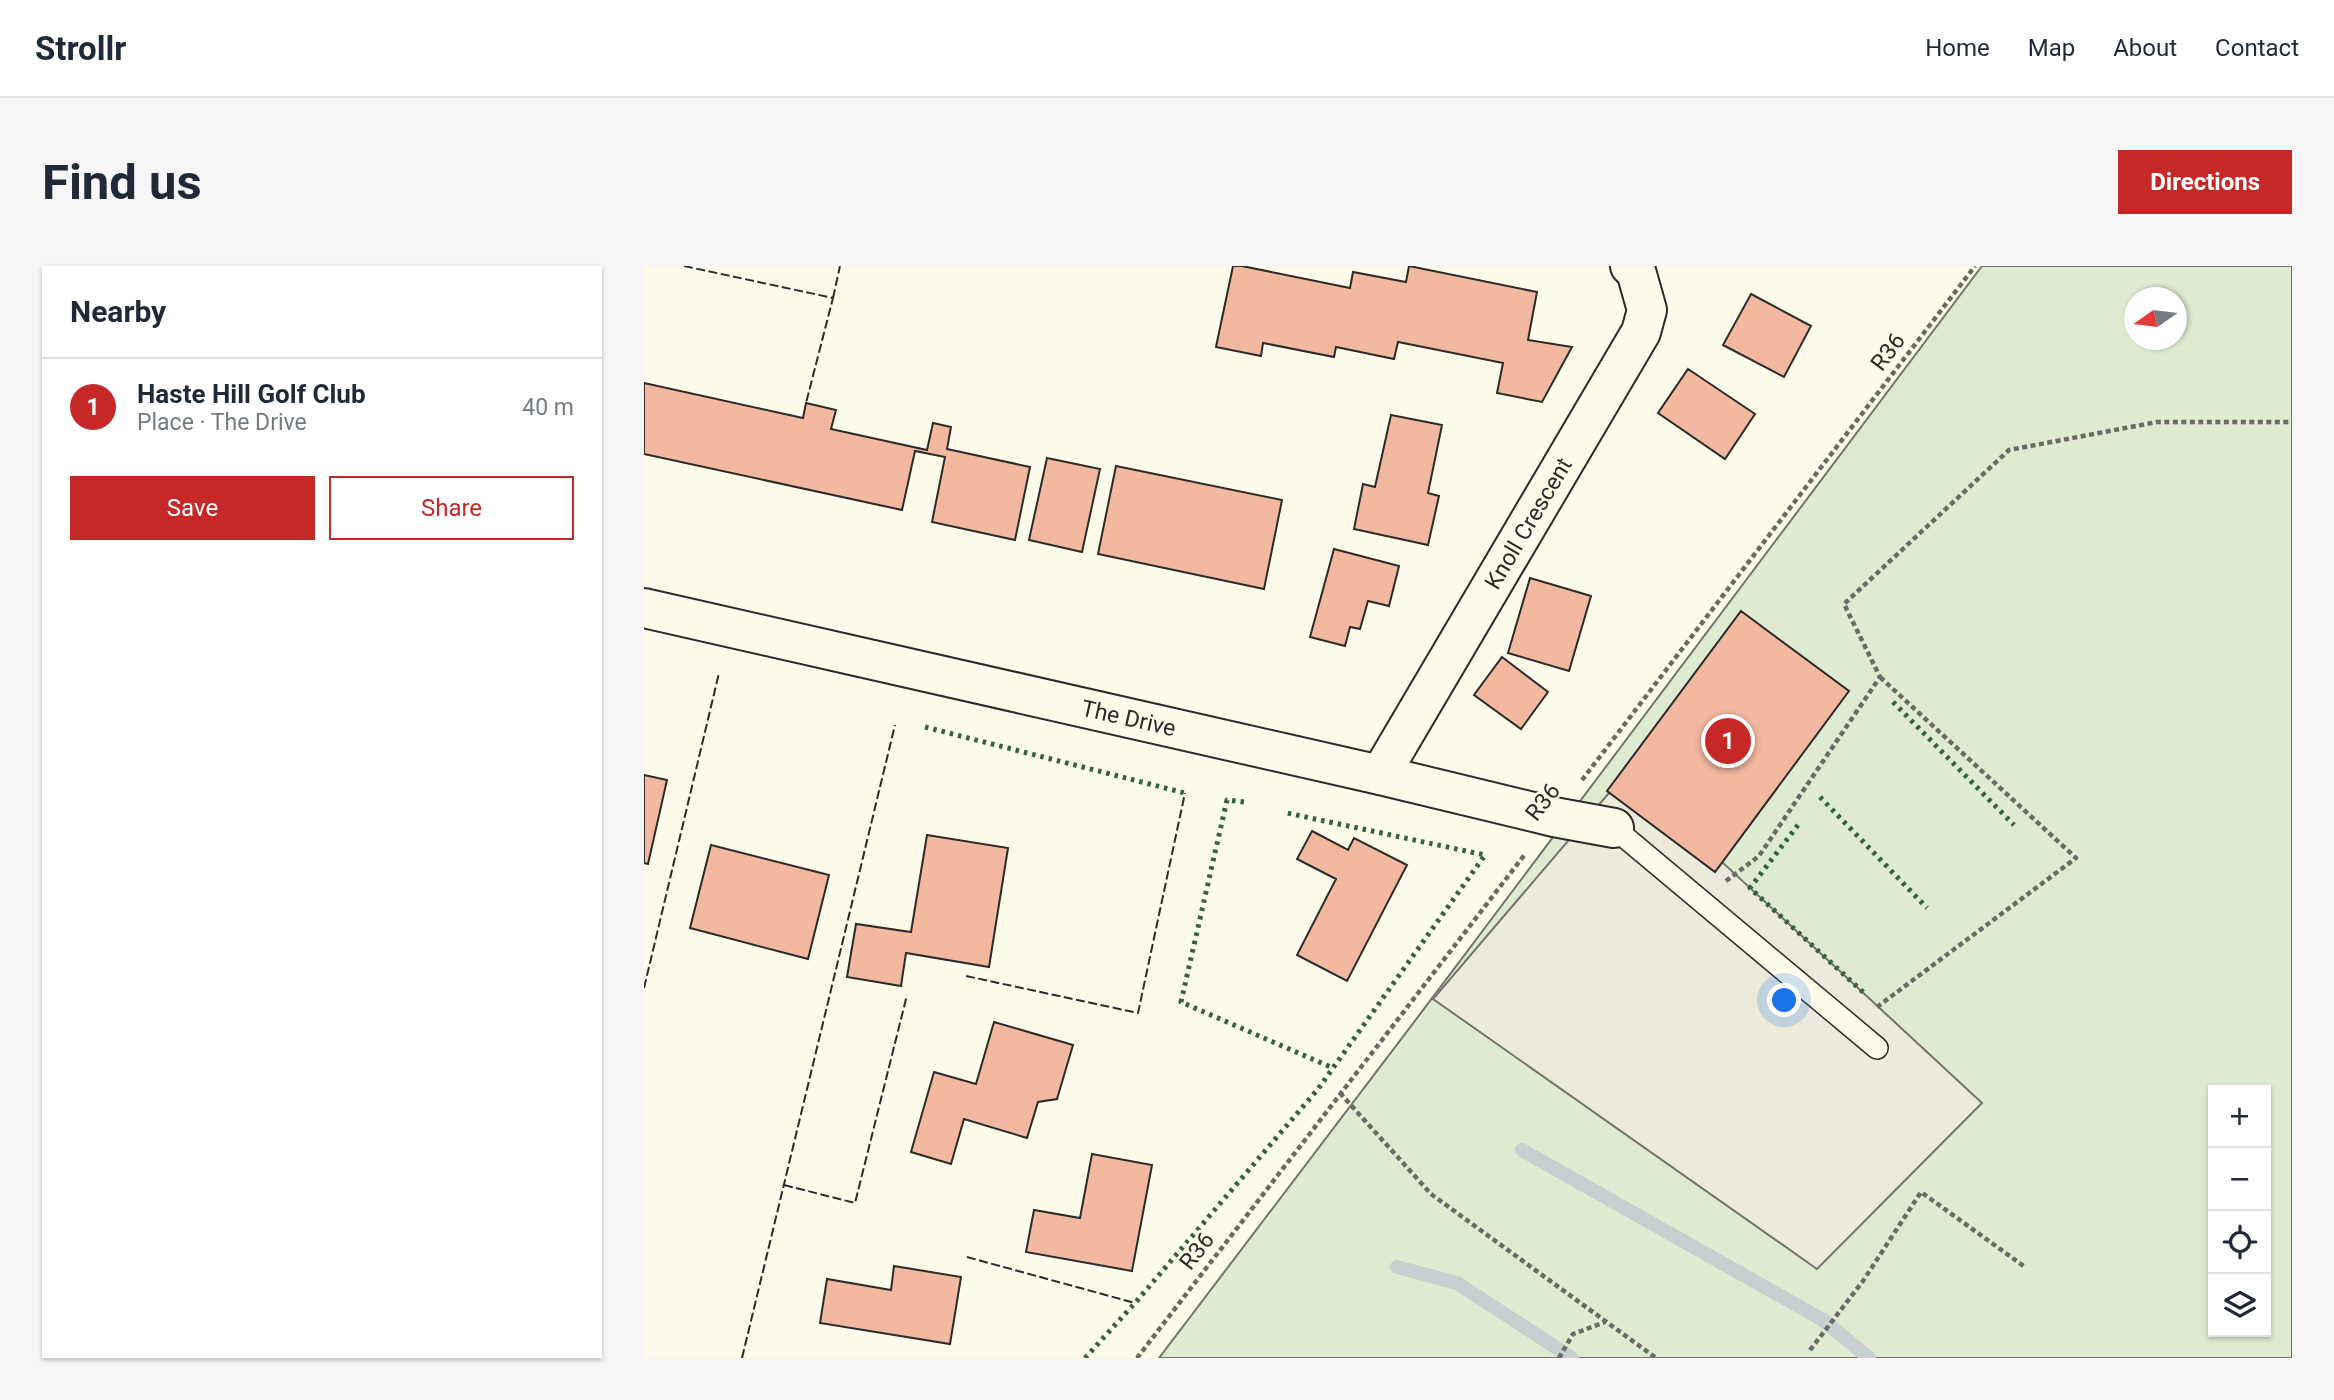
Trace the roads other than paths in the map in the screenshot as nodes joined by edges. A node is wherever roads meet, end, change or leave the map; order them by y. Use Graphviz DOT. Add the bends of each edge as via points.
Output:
graph roads {
  1 [pos="1630,266"];
  2 [pos="644,608"];
  3 [pos="1380,775"];
  4 [pos="1614,828"];
  5 [pos="1877,1048"];
  1 -- 3 [label="street, Knoll Crescent" via="1636,271 1647,310 1641,332"];
  2 -- 3 [label="street, The Drive"];
  3 -- 4 [label="street, The Drive"];
  4 -- 5 [label="lane"];
}
